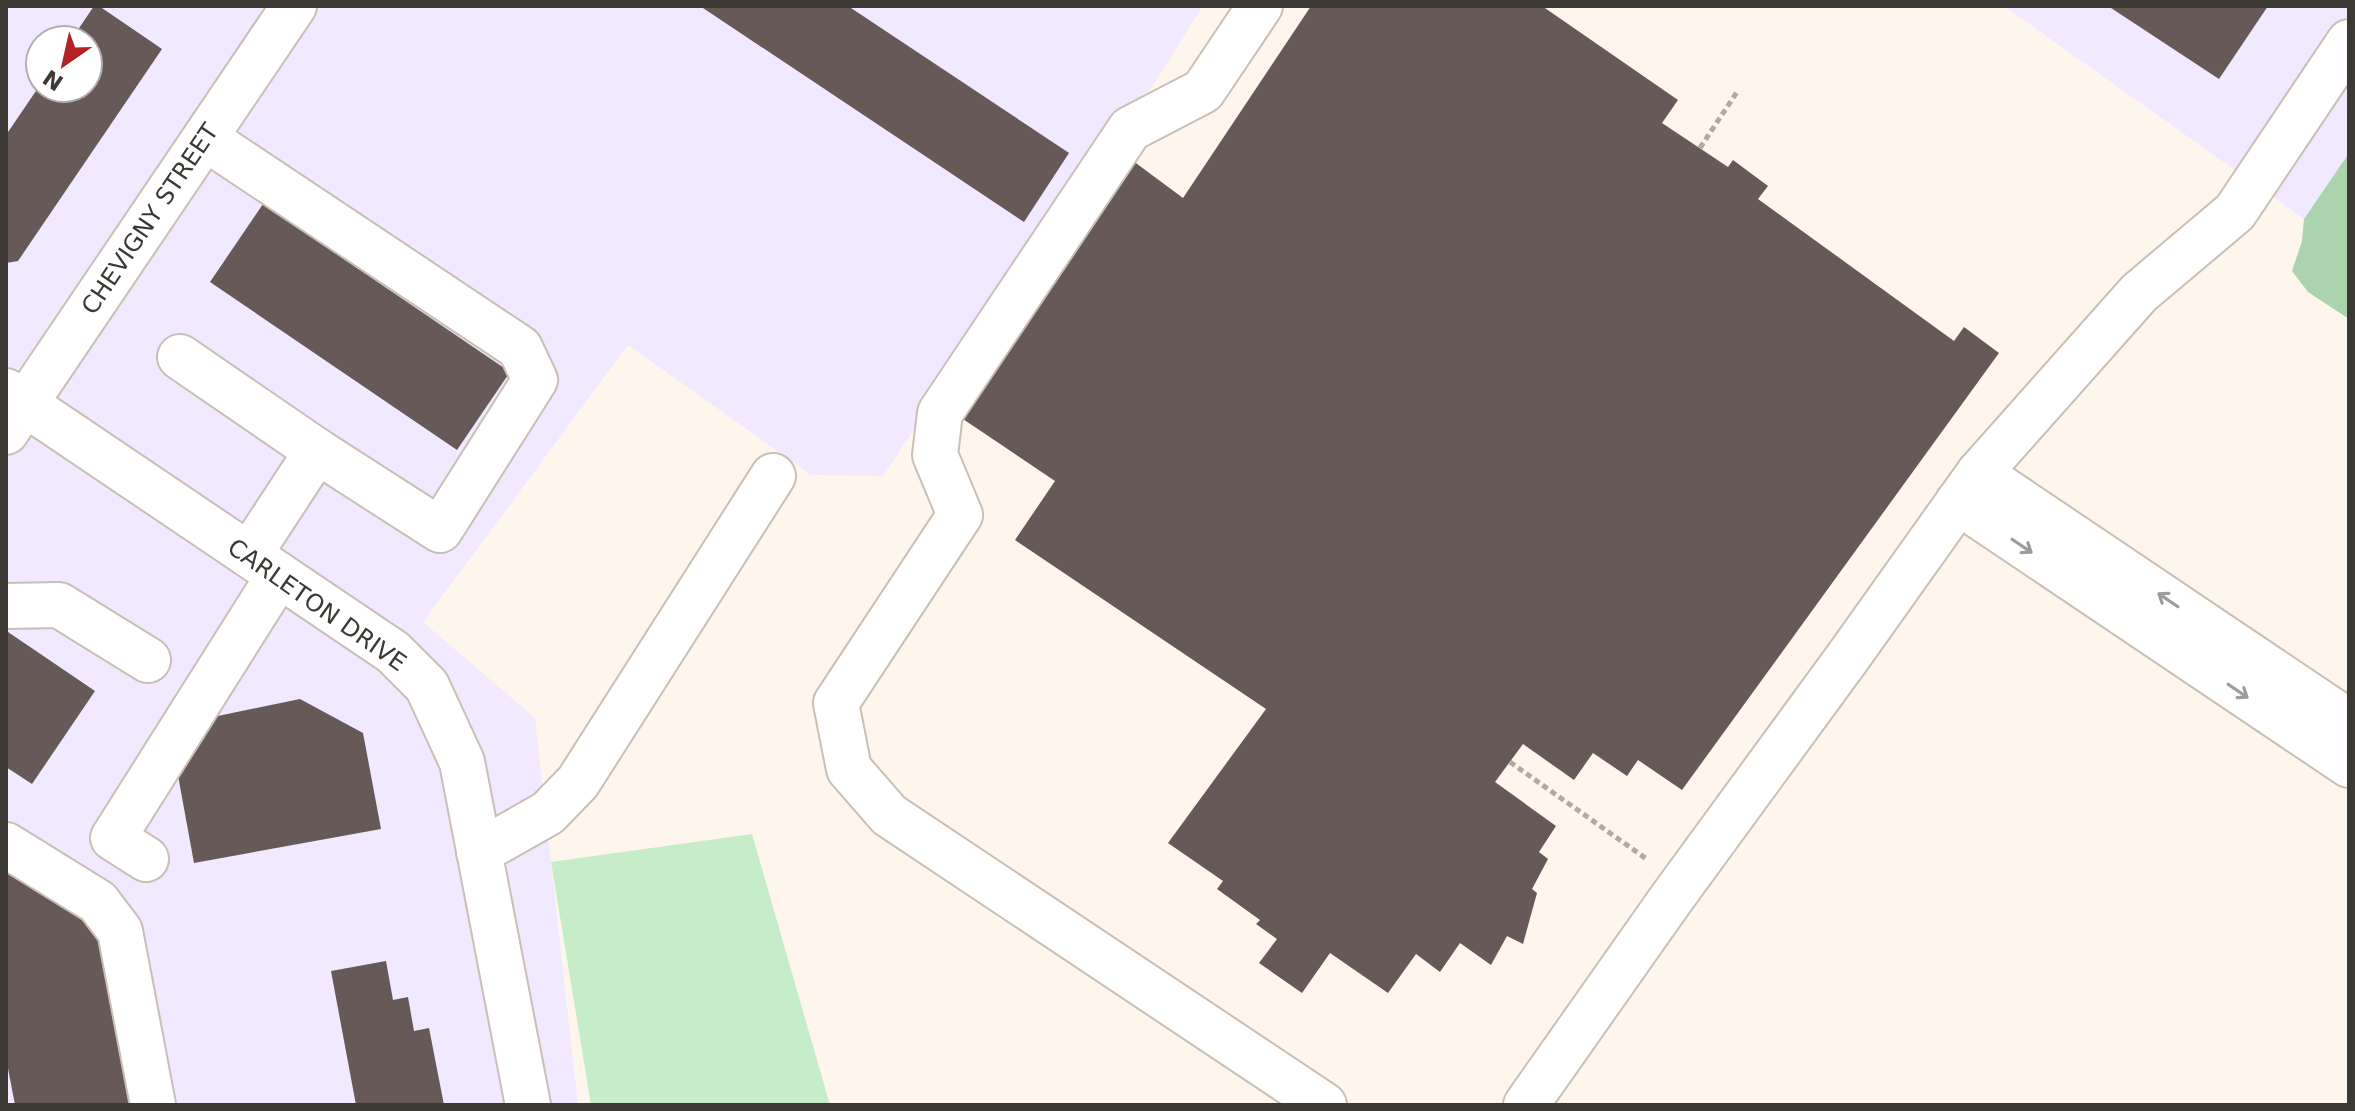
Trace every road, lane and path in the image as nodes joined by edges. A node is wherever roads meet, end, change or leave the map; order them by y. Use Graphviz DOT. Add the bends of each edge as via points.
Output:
graph roads {
  1 [pos="294,6"];
  2 [pos="1260,6"];
  3 [pos="2349,42"];
  4 [pos="1737,92"];
  5 [pos="205,138"];
  6 [pos="1700,148"];
  7 [pos="180,357"];
  8 [pos="12,409"];
  9 [pos="317,451"];
  10 [pos="773,476"];
  11 [pos="1968,487"];
  12 [pos="264,565"];
  13 [pos="6,606"];
  14 [pos="148,660"];
  15 [pos="2349,722"];
  16 [pos="1510,762"];
  17 [pos="2349,765"];
  18 [pos="6,845"];
  19 [pos="479,852"];
  20 [pos="146,859"];
  21 [pos="1648,860"];
  22 [pos="153,1105"];
  23 [pos="528,1105"];
  24 [pos="1324,1105"];
  25 [pos="1526,1105"];
  1 -- 5 [label="street, CHEVIGNY STREET"];
  2 -- 24 [label="street" via="1203,91 1130,129 940,413 935,455 960,515 836,703 849,769 889,815"];
  3 -- 11 [label="street" via="2235,212 2139,293"];
  4 -- 6 [label="path"];
  5 -- 8 [label="street, CHEVIGNY STREET"];
  5 -- 9 [label="street" via="520,348 535,380 440,530"];
  7 -- 9 [label="street"];
  8 -- 12 [label="street, CARLETON DRIVE"];
  9 -- 12 [label="street"];
  10 -- 19 [label="street" via="578,782 548,813"];
  15 -- 11 [label="street, one-way"];
  11 -- 17 [label="street, one-way"];
  11 -- 25 [label="street"];
  12 -- 19 [label="street, CARLETON DRIVE" via="393,652 427,686 462,762"];
  12 -- 20 [label="street" via="113,838"];
  13 -- 14 [label="street" via="59,605"];
  16 -- 21 [label="path"];
  18 -- 22 [label="street" via="98,902 120,931"];
  19 -- 23 [label="street, CARLETON DRIVE"];
}
